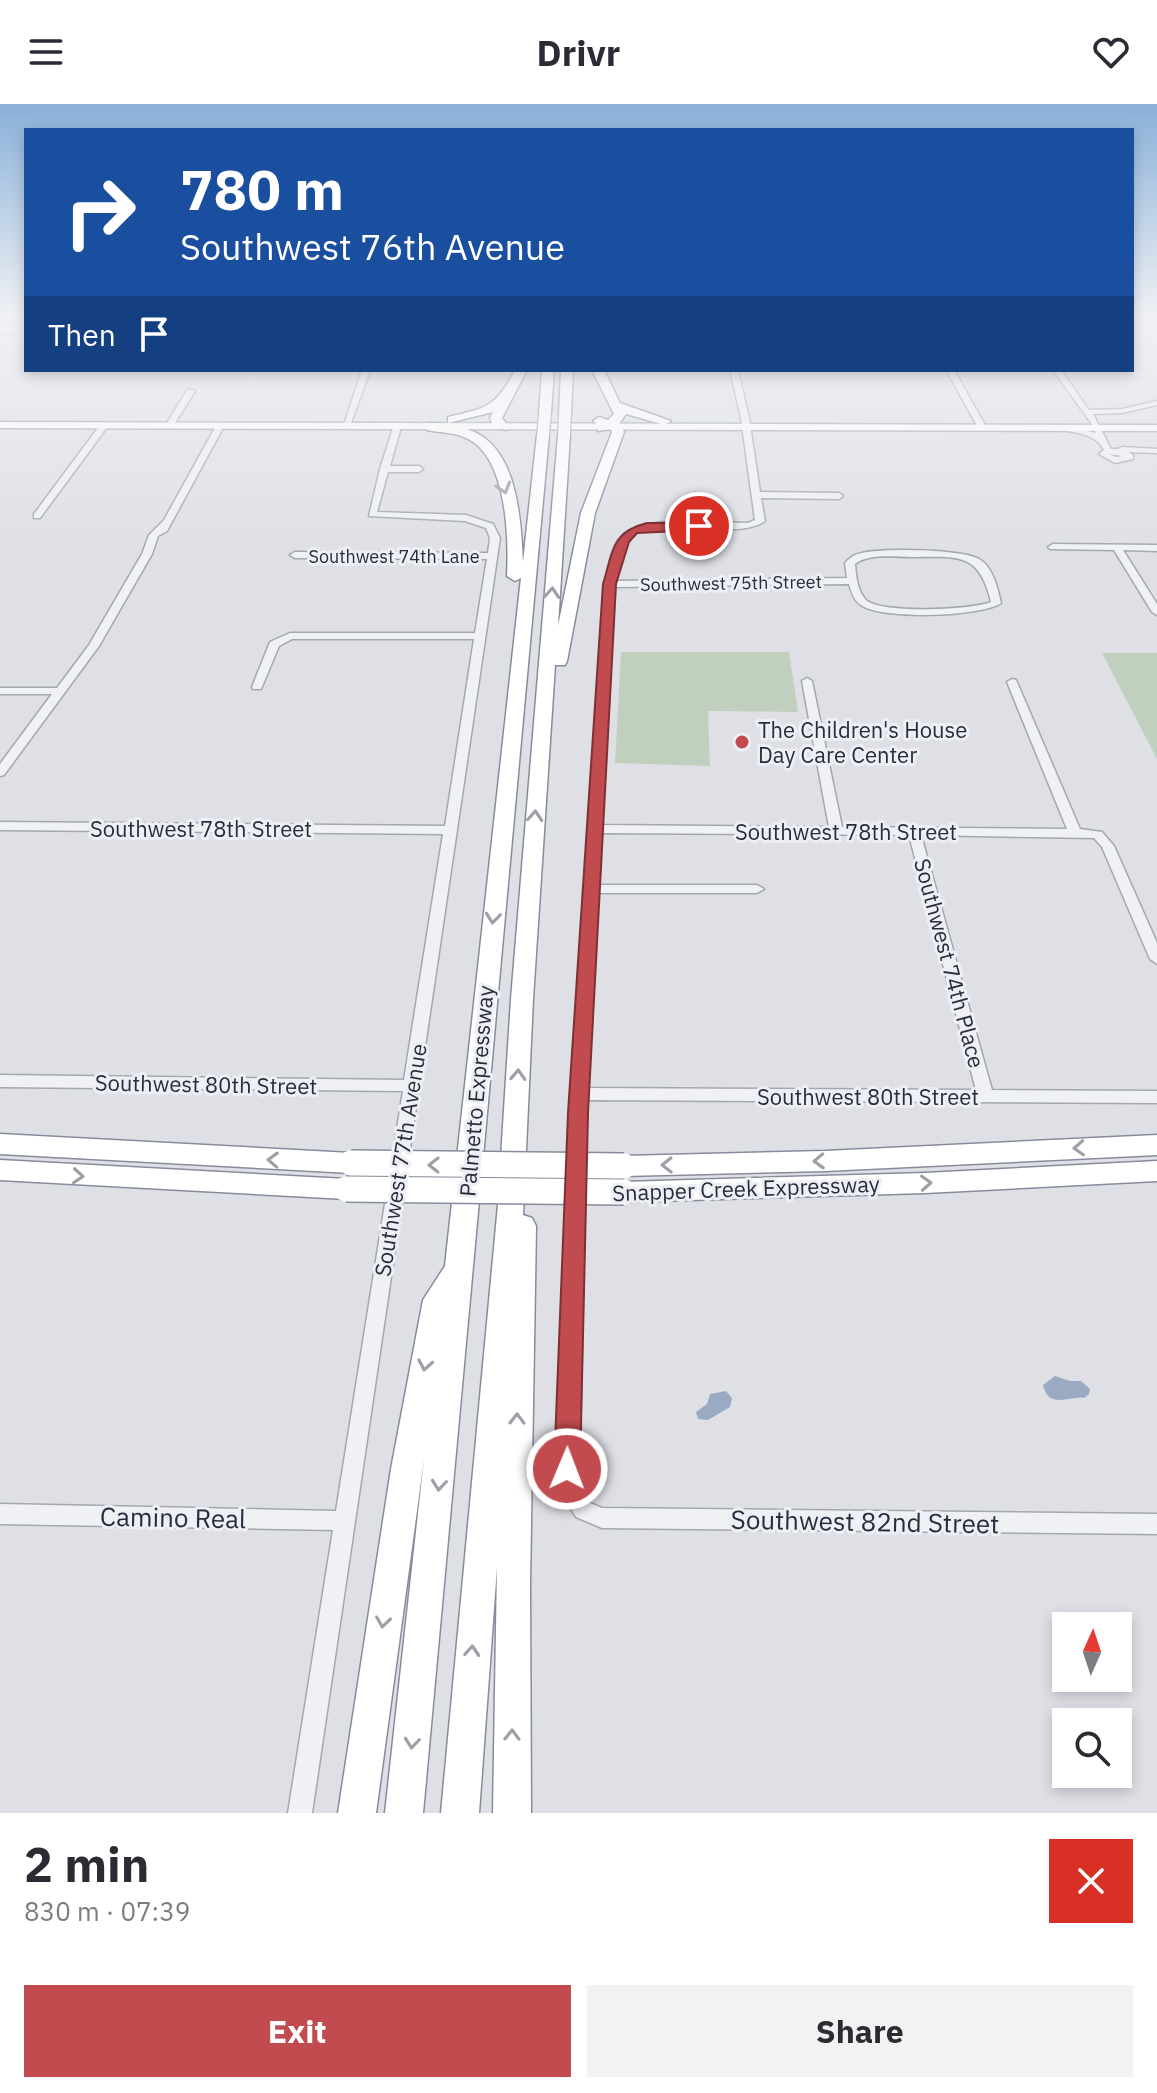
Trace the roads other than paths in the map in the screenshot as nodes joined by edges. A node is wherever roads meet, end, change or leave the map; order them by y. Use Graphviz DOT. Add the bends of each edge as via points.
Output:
graph roads {
  1 [pos="188,396"];
  2 [pos="357,396"];
  3 [pos="506,396"];
  4 [pos="546,396"];
  5 [pos="566,396"];
  6 [pos="613,396"];
  7 [pos="739,396"];
  8 [pos="965,396"];
  9 [pos="1076,396"];
  10 [pos="504,399"];
  11 [pos="1157,403"];
  12 [pos="619,406"];
  13 [pos="1088,412"];
  14 [pos="452,420"];
  15 [pos="172,421"];
  16 [pos="0,423"];
  17 [pos="221,423"];
  18 [pos="347,424"];
  19 [pos="398,424"];
  20 [pos="662,424"];
  21 [pos="745,424"];
  22 [pos="981,425"];
  23 [pos="1097,425"];
  24 [pos="1157,425"];
  25 [pos="104,426"];
  26 [pos="431,427"];
  27 [pos="495,427"];
  28 [pos="610,428"];
  29 [pos="1065,428"];
  30 [pos="1102,441"];
  31 [pos="1119,450"];
  32 [pos="1108,451"];
  33 [pos="1157,453"];
  34 [pos="1130,457"];
  35 [pos="384,469"];
  36 [pos="419,469"];
  37 [pos="757,495"];
  38 [pos="839,496"];
  39 [pos="37,516"];
  40 [pos="1053,547"];
  41 [pos="1117,548"];
  42 [pos="1157,548"];
  43 [pos="295,555"];
  44 [pos="493,556"];
  45 [pos="853,581"];
  46 [pos="610,584"];
  47 [pos="1157,612"];
  48 [pos="480,636"];
  49 [pos="546,671"];
  50 [pos="517,673"];
  51 [pos="807,681"];
  52 [pos="1012,682"];
  53 [pos="257,687"];
  54 [pos="0,691"];
  55 [pos="61,691"];
  56 [pos="0,772"];
  57 [pos="0,826"];
  58 [pos="594,829"];
  59 [pos="451,830"];
  60 [pos="836,831"];
  61 [pos="914,831"];
  62 [pos="1074,831"];
  63 [pos="591,889"];
  64 [pos="757,889"];
  65 [pos="1157,959"];
  66 [pos="0,1081"];
  67 [pos="412,1086"];
  68 [pos="579,1094"];
  69 [pos="985,1095"];
  70 [pos="1157,1097"];
  71 [pos="0,1144"];
  72 [pos="1157,1145"];
  73 [pos="0,1170"];
  74 [pos="1157,1171"];
  75 [pos="512,1186"];
  76 [pos="459,1268"];
  77 [pos="0,1514"];
  78 [pos="345,1521"];
  79 [pos="1157,1524"];
  80 [pos="300,1813"];
  81 [pos="357,1813"];
  82 [pos="404,1813"];
  83 [pos="460,1813"];
  84 [pos="512,1813"];
  1 -- 15 [label="street"];
  2 -- 18 [label="street"];
  3 -- 10 [label="highway"];
  4 -- 50 [label="highway, Palmetto Expressway, bridge"];
  49 -- 5 [label="highway, Palmetto Expressway, one-way, bridge"];
  6 -- 12 [label="highway"];
  7 -- 21 [label="street"];
  8 -- 22 [label="street"];
  9 -- 13 [label="street"];
  10 -- 14 [label="highway" via="485,412"];
  10 -- 27 [label="highway"];
  11 -- 13 [label="street"];
  12 -- 20 [label="highway"];
  12 -- 28 [label="highway" via="620,416"];
  13 -- 23 [label="street"];
  14 -- 19 [label="main road"];
  14 -- 27 [label="main road"];
  15 -- 16 [label="main road"];
  15 -- 17 [label="main road"];
  16 -- 25 [label="main road"];
  17 -- 18 [label="main road"];
  17 -- 25 [label="main road"];
  17 -- 55 [label="street" via="155,547"];
  18 -- 19 [label="main road"];
  19 -- 26 [label="main road"];
  19 -- 35 [label="street"];
  20 -- 21 [label="main road"];
  20 -- 28 [label="main road"];
  20 -- 28 [label="highway" via="634,434"];
  21 -- 22 [label="main road"];
  21 -- 37 [label="street"];
  22 -- 23 [label="main road"];
  22 -- 29 [label="main road"];
  23 -- 24 [label="main road"];
  23 -- 29 [label="main road"];
  23 -- 30 [label="street"];
  23 -- 31 [label="street"];
  25 -- 39 [label="street"];
  26 -- 27 [label="highway"];
  27 -- 28 [label="main road"];
  27 -- 50 [label="highway, one-way" via="497,467 514,529 510,648"];
  28 -- 49 [label="highway" via="558,664"];
  29 -- 30 [label="street"];
  30 -- 32 [label="street"];
  31 -- 32 [label="street"];
  31 -- 33 [label="street"];
  31 -- 34 [label="street"];
  32 -- 34 [label="street" via="1103,454 1111,459"];
  33 -- 34 [label="street"];
  35 -- 36 [label="street"];
  35 -- 44 [label="street, Southwest 77th Avenue" via="371,509 374,515 486,523 494,531"];
  37 -- 38 [label="street"];
  37 -- 46 [label="street" via="760,520 749,526 633,530 623,541"];
  40 -- 41 [label="street"];
  41 -- 42 [label="street"];
  41 -- 47 [label="street"];
  43 -- 44 [label="street, Southwest 74th Lane"];
  44 -- 48 [label="street, Southwest 77th Avenue"];
  45 -- 45 [label="street" via="861,600 876,608 975,610 995,605 983,569 970,560 861,557 850,563"];
  45 -- 46 [label="street, Southwest 75th Street"];
  46 -- 58 [label="street"];
  48 -- 53 [label="street" via="304,634 280,639 272,646"];
  48 -- 59 [label="street, Southwest 77th Avenue"];
  75 -- 49 [label="highway, Palmetto Expressway, one-way"];
  50 -- 76 [label="highway, Palmetto Expressway, one-way"];
  51 -- 60 [label="street"];
  52 -- 62 [label="street"];
  54 -- 55 [label="street"];
  55 -- 56 [label="street"];
  57 -- 59 [label="street, Southwest 78th Street"];
  58 -- 60 [label="street, Southwest 78th Street"];
  58 -- 63 [label="street"];
  59 -- 67 [label="street, Southwest 77th Avenue"];
  60 -- 61 [label="street, Southwest 78th Street"];
  61 -- 62 [label="street, Southwest 78th Street"];
  61 -- 69 [label="street, Southwest 74th Place"];
  62 -- 65 [label="street, Southwest 78th Street" via="1098,835 1110,850"];
  63 -- 64 [label="street"];
  63 -- 68 [label="street"];
  66 -- 67 [label="street, Southwest 80th Street"];
  67 -- 78 [label="street, Southwest 77th Avenue"];
  68 -- 69 [label="street, Southwest 80th Street"];
  68 -- 79 [label="street, Southwest 82nd Street" via="567,1469 569,1489 591,1516"];
  69 -- 70 [label="street, Southwest 80th Street"];
  72 -- 71 [label="highway, Snapper Creek Expressway, one-way, bridge" via="624,1166 351,1163"];
  73 -- 74 [label="highway, Snapper Creek Expressway, one-way, bridge" via="346,1189 624,1192"];
  83 -- 75 [label="highway, Palmetto Expressway, one-way"];
  84 -- 75 [label="highway, one-way" via="523,1216"];
  76 -- 81 [label="highway, one-way" via="437,1300 399,1514"];
  76 -- 82 [label="highway, Palmetto Expressway, one-way"];
  77 -- 78 [label="street, Camino Real"];
  78 -- 80 [label="street, Southwest 77th Avenue"];
}
